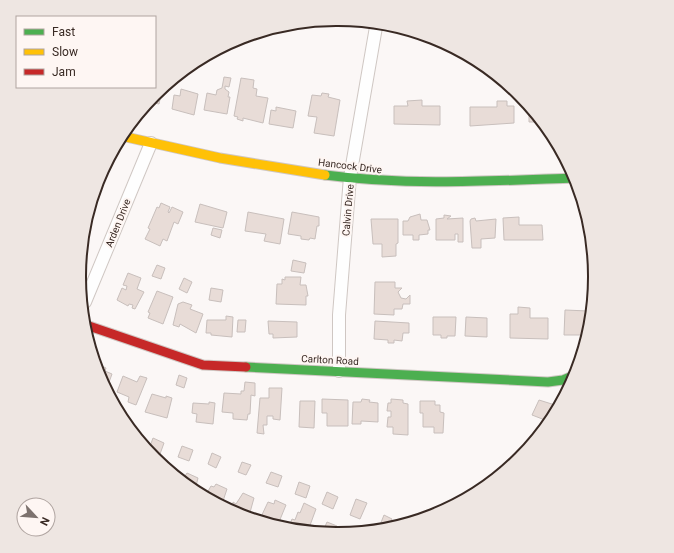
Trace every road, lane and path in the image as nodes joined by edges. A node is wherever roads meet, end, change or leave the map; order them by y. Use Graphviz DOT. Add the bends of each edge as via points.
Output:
graph roads {
  1 [pos="376,29"];
  2 [pos="129,138"];
  3 [pos="151,143"];
  4 [pos="350,178"];
  5 [pos="567,178"];
  6 [pos="87,296"];
  7 [pos="91,327"];
  8 [pos="339,372"];
  9 [pos="565,379"];
  1 -- 4 [label="street, Calvin Drive"];
  2 -- 3 [label="street, Hancock Drive"];
  3 -- 4 [label="street, Hancock Drive" via="224,159"];
  3 -- 6 [label="street, Arden Drive"];
  4 -- 5 [label="street, Hancock Drive" via="423,182"];
  4 -- 8 [label="street, Calvin Drive" via="339,315"];
  7 -- 8 [label="street, Carlton Road" via="204,364"];
  8 -- 9 [label="street, Carlton Road" via="548,382"];
}
